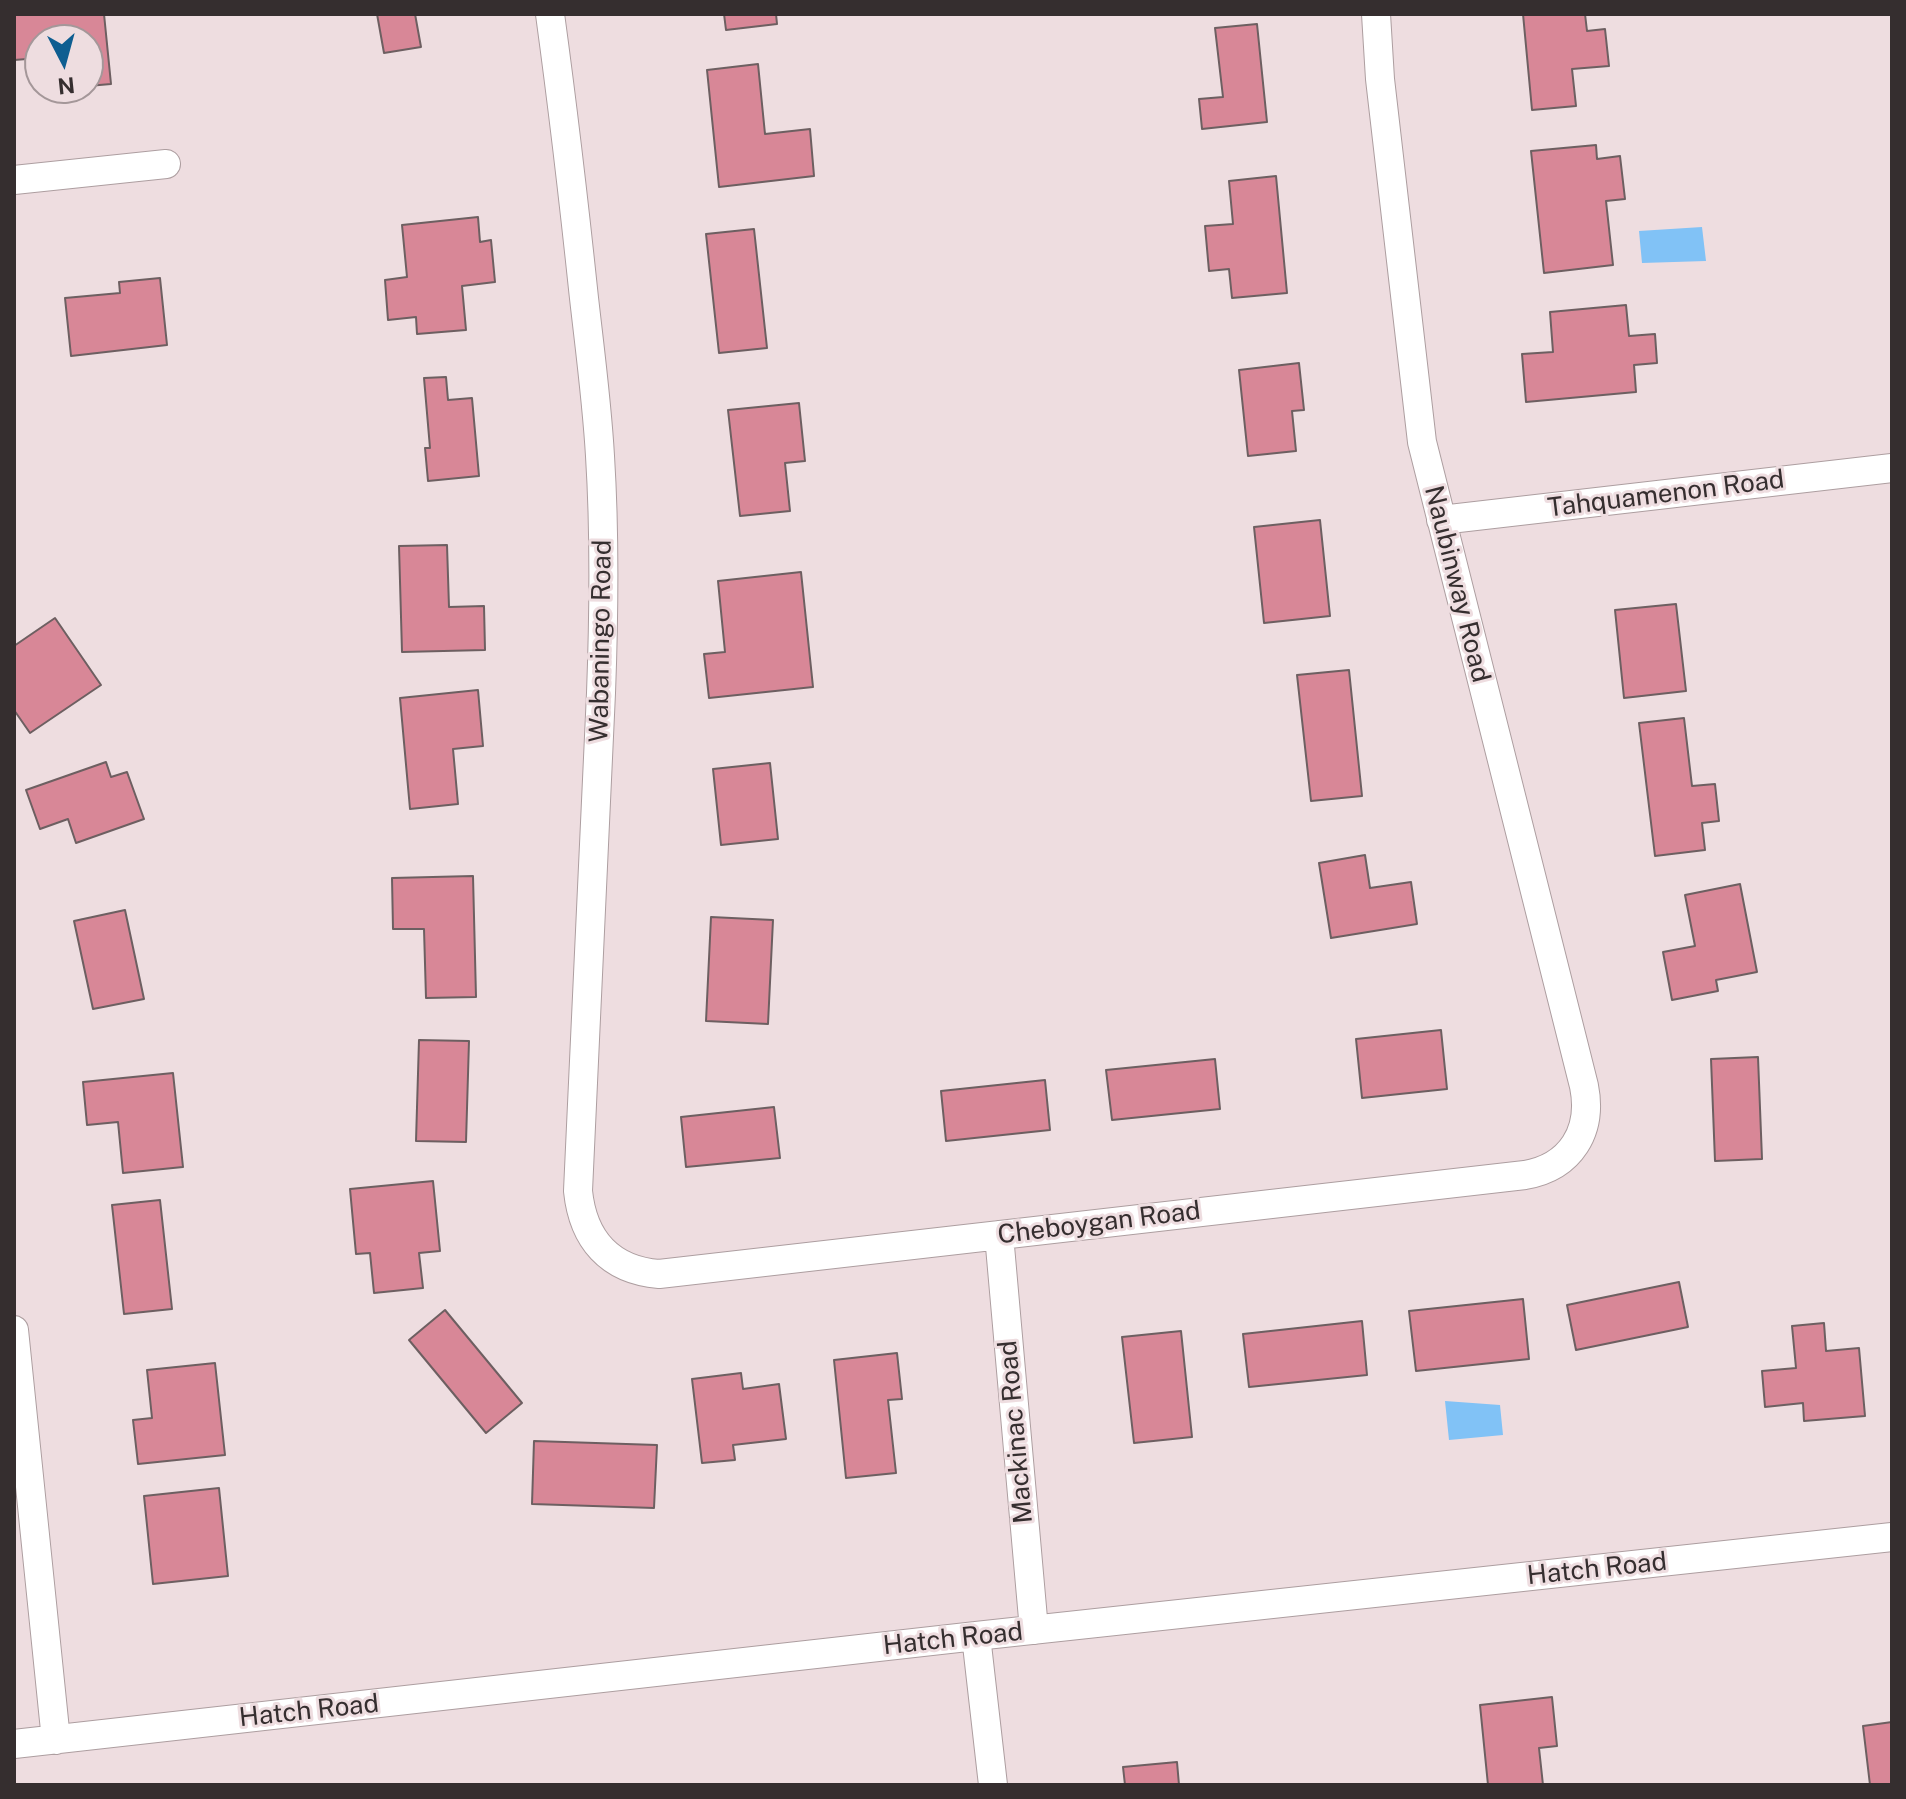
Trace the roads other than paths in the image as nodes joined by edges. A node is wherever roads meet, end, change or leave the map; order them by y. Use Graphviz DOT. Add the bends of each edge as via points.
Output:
graph roads {
  1 [pos="550,14"];
  2 [pos="1376,14"];
  3 [pos="166,164"];
  4 [pos="14,180"];
  5 [pos="1892,468"];
  6 [pos="1441,520"];
  7 [pos="1577,1143"];
  8 [pos="999,1235"];
  9 [pos="614,1259"];
  10 [pos="14,1330"];
  11 [pos="1892,1537"];
  12 [pos="1034,1630"];
  13 [pos="976,1636"];
  14 [pos="56,1740"];
  15 [pos="14,1744"];
  16 [pos="993,1785"];
  1 -- 9 [label="street, Wabaningo Road" via="592,373 604,534 578,1191 591,1237"];
  2 -- 6 [label="street, Naubinway Road" via="1422,442"];
  3 -- 4 [label="street"];
  5 -- 6 [label="street, Tahquamenon Road"];
  6 -- 7 [label="street, Naubinway Road" via="1587,1099"];
  7 -- 8 [label="street, Cheboygan Road" via="1567,1156 1536,1173"];
  8 -- 9 [label="street, Cheboygan Road" via="659,1274"];
  8 -- 12 [label="street, Mackinac Road"];
  10 -- 14 [label="street"];
  11 -- 12 [label="street, Hatch Road"];
  12 -- 13 [label="street, Hatch Road"];
  13 -- 14 [label="street, Hatch Road"];
  13 -- 16 [label="street"];
  14 -- 15 [label="street, Hatch Road"];
}
